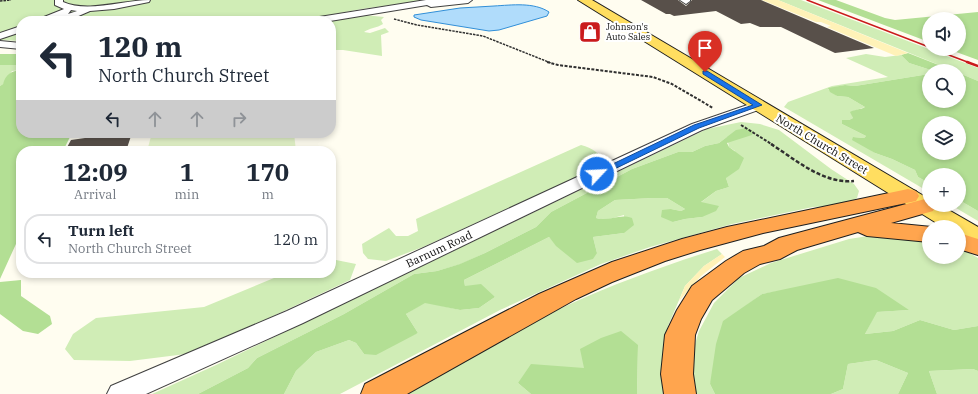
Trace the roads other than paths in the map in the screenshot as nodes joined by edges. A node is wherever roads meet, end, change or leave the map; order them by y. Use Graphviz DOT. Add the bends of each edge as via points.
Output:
graph roads {
  1 [pos="60,0"];
  2 [pos="146,0"];
  3 [pos="442,0"];
  4 [pos="468,0"];
  5 [pos="584,0"];
  6 [pos="108,7"];
  7 [pos="70,8"];
  8 [pos="383,9"];
  9 [pos="56,16"];
  10 [pos="72,16"];
  11 [pos="336,17"];
  12 [pos="16,32"];
  13 [pos="16,37"];
  14 [pos="0,42"];
  15 [pos="16,45"];
  16 [pos="759,105"];
  17 [pos="916,201"];
  18 [pos="852,226"];
  19 [pos="922,233"];
  20 [pos="978,238"];
  21 [pos="966,243"];
  22 [pos="978,247"];
  23 [pos="120,394"];
  24 [pos="377,394"];
  25 [pos="680,394"];
  1 -- 7 [label="street" via="58,3"];
  2 -- 6 [label="street"];
  3 -- 8 [label="street"];
  4 -- 8 [label="street"];
  5 -- 16 [label="main road, North Church Street"];
  6 -- 7 [label="street"];
  6 -- 10 [label="street"];
  7 -- 9 [label="street"];
  8 -- 11 [label="street"];
  12 -- 14 [label="street"];
  13 -- 14 [label="street"];
  14 -- 15 [label="street"];
  16 -- 17 [label="main road, North Church Street"];
  16 -- 23 [label="street, Barnum Road" via="697,127 295,317"];
  17 -- 18 [label="highway"];
  17 -- 20 [label="main road, North Church Street"];
  17 -- 24 [label="highway" via="746,229 622,268 587,282 526,313"];
  18 -- 19 [label="highway"];
  18 -- 25 [label="highway" via="752,257 702,293 680,335 677,374"];
  21 -- 22 [label="highway"];
}
